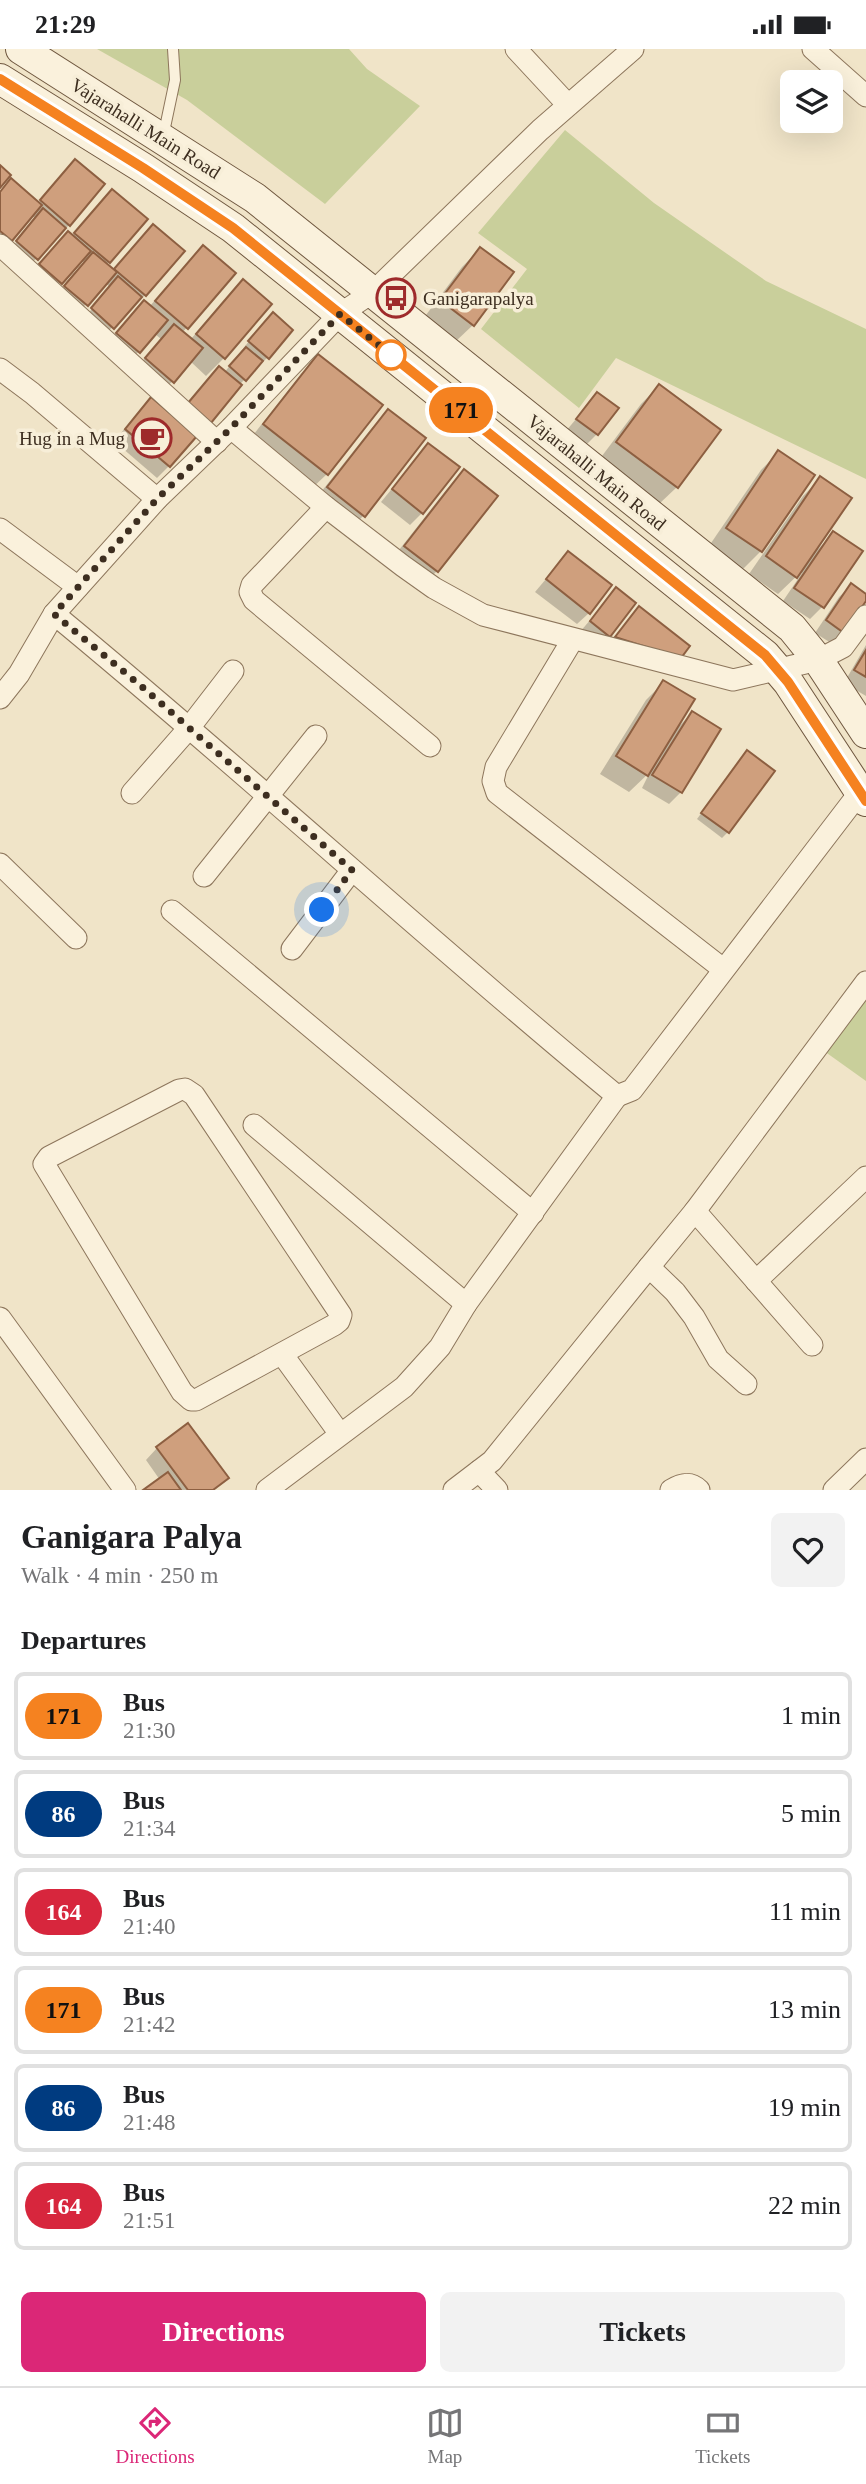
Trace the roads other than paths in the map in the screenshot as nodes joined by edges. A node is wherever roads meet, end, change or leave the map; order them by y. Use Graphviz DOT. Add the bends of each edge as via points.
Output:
graph roads {
  1 [pos="21,49"];
  2 [pos="173,49"];
  3 [pos="516,49"];
  4 [pos="633,49"];
  5 [pos="813,49"];
  6 [pos="0,79"];
  7 [pos="866,96"];
  8 [pos="568,105"];
  9 [pos="163,137"];
  10 [pos="0,245"];
  11 [pos="373,292"];
  12 [pos="340,314"];
  13 [pos="0,369"];
  14 [pos="224,435"];
  15 [pos="157,499"];
  16 [pos="326,507"];
  17 [pos="0,529"];
  18 [pos="78,587"];
  19 [pos="54,614"];
  20 [pos="866,616"];
  21 [pos="573,639"];
  22 [pos="818,660"];
  23 [pos="778,670"];
  24 [pos="233,671"];
  25 [pos="0,698"];
  26 [pos="189,727"];
  27 [pos="866,733"];
  28 [pos="316,736"];
  29 [pos="430,746"];
  30 [pos="132,793"];
  31 [pos="267,796"];
  32 [pos="863,796"];
  33 [pos="0,864"];
  34 [pos="352,870"];
  35 [pos="204,876"];
  36 [pos="172,911"];
  37 [pos="76,938"];
  38 [pos="292,949"];
  39 [pos="723,969"];
  40 [pos="866,982"];
  41 [pos="617,1096"];
  42 [pos="254,1125"];
  43 [pos="866,1177"];
  44 [pos="695,1211"];
  45 [pos="533,1213"];
  46 [pos="649,1267"];
  47 [pos="756,1281"];
  48 [pos="466,1304"];
  49 [pos="0,1318"];
  50 [pos="812,1345"];
  51 [pos="282,1353"];
  52 [pos="746,1384"];
  53 [pos="340,1434"];
  54 [pos="866,1459"];
  55 [pos="479,1471"];
  56 [pos="125,1490"];
  57 [pos="267,1490"];
  58 [pos="453,1490"];
  59 [pos="497,1490"];
  60 [pos="671,1490"];
  61 [pos="699,1490"];
  62 [pos="834,1490"];
  1 -- 9 [label="main road, Vajarahalli Main Road"];
  2 -- 9 [label="lane" via="175,80"];
  3 -- 8 [label="street"];
  4 -- 8 [label="street"];
  5 -- 7 [label="street"];
  6 -- 12 [label="main road, Vajarahalli Main Road" via="233,228"];
  8 -- 11 [label="street"];
  9 -- 11 [label="main road, Vajarahalli Main Road" via="255,198"];
  10 -- 14 [label="street"];
  11 -- 12 [label="street"];
  11 -- 22 [label="main road, Vajarahalli Main Road" via="792,628"];
  12 -- 14 [label="street"];
  12 -- 23 [label="main road, Vajarahalli Main Road"];
  13 -- 15 [label="street"];
  14 -- 15 [label="street"];
  14 -- 16 [label="street"];
  15 -- 18 [label="street"];
  16 -- 21 [label="street" via="453,599 483,615"];
  16 -- 29 [label="street" via="250,592"];
  17 -- 18 [label="street"];
  18 -- 19 [label="street"];
  19 -- 25 [label="street"];
  19 -- 26 [label="street"];
  20 -- 22 [label="street" via="843,647"];
  21 -- 23 [label="street" via="733,680"];
  21 -- 39 [label="street" via="496,767 493,781 497,793"];
  22 -- 23 [label="street"];
  22 -- 27 [label="main road, Vajarahalli Main Road"];
  23 -- 32 [label="main road, Vajarahalli Main Road"];
  24 -- 26 [label="street"];
  26 -- 30 [label="street"];
  26 -- 31 [label="street"];
  28 -- 31 [label="street"];
  31 -- 34 [label="street"];
  31 -- 35 [label="street"];
  32 -- 39 [label="street"];
  33 -- 37 [label="street"];
  34 -- 38 [label="street"];
  34 -- 41 [label="street"];
  36 -- 45 [label="street"];
  39 -- 41 [label="street" via="632,1090"];
  40 -- 44 [label="street"];
  41 -- 45 [label="street"];
  42 -- 48 [label="street"];
  43 -- 47 [label="street"];
  44 -- 46 [label="street"];
  44 -- 47 [label="street"];
  45 -- 48 [label="street"];
  46 -- 52 [label="street" via="694,1317 718,1359"];
  46 -- 55 [label="street" via="492,1461"];
  47 -- 50 [label="street"];
  48 -- 53 [label="street" via="440,1347 404,1387"];
  49 -- 56 [label="street"];
  51 -- 51 [label="street" via="339,1321 341,1315 191,1091 179,1090 46,1160 45,1167 185,1396 196,1400"];
  51 -- 53 [label="street"];
  53 -- 57 [label="street"];
  54 -- 62 [label="street"];
  55 -- 58 [label="street"];
  55 -- 59 [label="street"];
  60 -- 61 [label="street" via="681,1484"];
}
